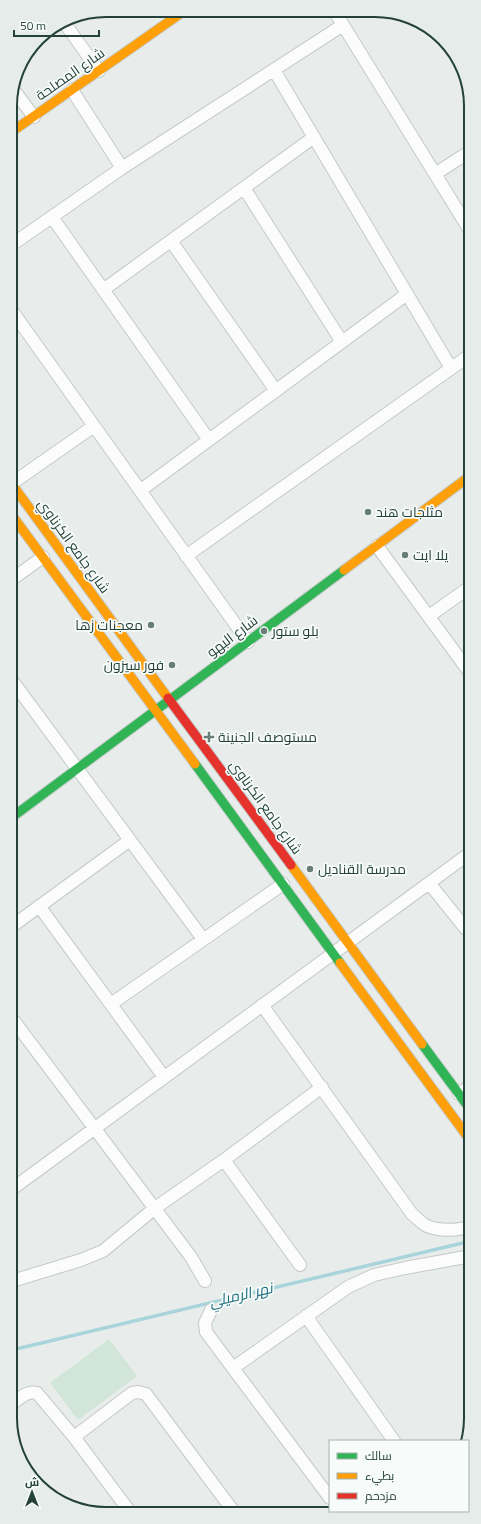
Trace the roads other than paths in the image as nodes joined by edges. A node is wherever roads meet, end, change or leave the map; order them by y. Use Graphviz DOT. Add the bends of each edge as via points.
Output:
graph roads {
  1 [pos="174,17"];
  2 [pos="338,17"];
  3 [pos="343,24"];
  4 [pos="67,26"];
  5 [pos="274,70"];
  6 [pos="99,71"];
  7 [pos="72,90"];
  8 [pos="18,96"];
  9 [pos="34,117"];
  10 [pos="17,128"];
  11 [pos="314,137"];
  12 [pos="464,155"];
  13 [pos="122,168"];
  14 [pos="435,174"];
  15 [pos="244,188"];
  16 [pos="52,218"];
  17 [pos="464,220"];
  18 [pos="17,241"];
  19 [pos="171,241"];
  20 [pos="103,290"];
  21 [pos="407,294"];
  22 [pos="17,318"];
  23 [pos="342,342"];
  24 [pos="464,359"];
  25 [pos="452,368"];
  26 [pos="276,391"];
  27 [pos="94,426"];
  28 [pos="209,440"];
  29 [pos="17,479"];
  30 [pos="464,481"];
  31 [pos="141,490"];
  32 [pos="17,491"];
  33 [pos="17,522"];
  34 [pos="377,546"];
  35 [pos="186,556"];
  36 [pos="43,557"];
  37 [pos="17,576"];
  38 [pos="464,591"];
  39 [pos="428,616"];
  40 [pos="248,642"];
  41 [pos="464,665"];
  42 [pos="17,692"];
  43 [pos="170,700"];
  44 [pos="156,711"];
  45 [pos="77,769"];
  46 [pos="17,814"];
  47 [pos="130,840"];
  48 [pos="464,857"];
  49 [pos="429,883"];
  50 [pos="283,884"];
  51 [pos="40,906"];
  52 [pos="17,923"];
  53 [pos="464,927"];
  54 [pos="203,939"];
  55 [pos="348,942"];
  56 [pos="333,953"];
  57 [pos="111,1004"];
  58 [pos="262,1005"];
  59 [pos="17,1025"];
  60 [pos="164,1077"];
  61 [pos="322,1087"];
  62 [pos="464,1090"];
  63 [pos="459,1094"];
  64 [pos="464,1101"];
  65 [pos="94,1128"];
  66 [pos="464,1132"];
  67 [pos="224,1160"];
  68 [pos="17,1183"];
  69 [pos="155,1208"];
  70 [pos="464,1228"];
  71 [pos="464,1257"];
  72 [pos="300,1265"];
  73 [pos="17,1279"];
  74 [pos="205,1281"];
  75 [pos="211,1310"];
  76 [pos="306,1316"];
  77 [pos="233,1368"];
  78 [pos="17,1401"];
  79 [pos="74,1438"];
  80 [pos="393,1440"];
  81 [pos="329,1497"];
  82 [pos="126,1507"];
  83 [pos="230,1507"];
  1 -- 6 [label="main road, شارع المصلحة"];
  2 -- 3 [label="street"];
  3 -- 5 [label="street"];
  3 -- 14 [label="street"];
  4 -- 6 [label="street"];
  5 -- 11 [label="street"];
  5 -- 13 [label="street"];
  6 -- 7 [label="main road, شارع المصلحة"];
  7 -- 9 [label="main road, شارع المصلحة"];
  7 -- 13 [label="street"];
  8 -- 9 [label="street"];
  9 -- 10 [label="main road, شارع المصلحة"];
  11 -- 15 [label="street"];
  11 -- 21 [label="street"];
  12 -- 14 [label="street"];
  13 -- 16 [label="street"];
  14 -- 17 [label="street"];
  15 -- 19 [label="street"];
  15 -- 23 [label="street"];
  16 -- 18 [label="street"];
  16 -- 20 [label="street"];
  19 -- 20 [label="street"];
  19 -- 26 [label="street"];
  20 -- 28 [label="street"];
  21 -- 23 [label="street"];
  21 -- 25 [label="street"];
  22 -- 27 [label="street"];
  23 -- 26 [label="street"];
  24 -- 25 [label="street"];
  25 -- 35 [label="street"];
  26 -- 28 [label="street"];
  27 -- 29 [label="street"];
  27 -- 31 [label="street"];
  28 -- 31 [label="street"];
  30 -- 34 [label="main road, شارع البهو"];
  31 -- 35 [label="street"];
  32 -- 43 [label="main road, شارع جامع الكرناوي"];
  33 -- 36 [label="main road"];
  34 -- 39 [label="street"];
  34 -- 40 [label="main road, شارع البهو"];
  35 -- 40 [label="street"];
  36 -- 37 [label="street"];
  36 -- 44 [label="main road"];
  38 -- 39 [label="street"];
  39 -- 41 [label="street"];
  40 -- 43 [label="main road, شارع البهو"];
  42 -- 45 [label="street"];
  43 -- 44 [label="main road, شارع البهو"];
  43 -- 55 [label="main road, شارع جامع الكرناوي"];
  44 -- 45 [label="main road, شارع البهو"];
  44 -- 50 [label="main road"];
  45 -- 46 [label="main road, شارع البهو"];
  45 -- 47 [label="street"];
  47 -- 51 [label="street"];
  47 -- 54 [label="street"];
  48 -- 49 [label="street"];
  49 -- 53 [label="street"];
  49 -- 55 [label="street"];
  50 -- 54 [label="street"];
  50 -- 56 [label="main road"];
  51 -- 52 [label="street"];
  51 -- 57 [label="street"];
  54 -- 57 [label="street"];
  55 -- 56 [label="street"];
  55 -- 63 [label="main road, شارع جامع الكرناوي"];
  56 -- 58 [label="street"];
  56 -- 66 [label="main road"];
  57 -- 60 [label="street"];
  58 -- 60 [label="street"];
  58 -- 61 [label="street"];
  59 -- 65 [label="street"];
  60 -- 65 [label="street"];
  61 -- 67 [label="street"];
  61 -- 70 [label="street" via="412,1214 426,1226 447,1230"];
  62 -- 63 [label="street"];
  63 -- 64 [label="main road, شارع جامع الكرناوي"];
  65 -- 68 [label="street"];
  65 -- 69 [label="street"];
  67 -- 69 [label="street"];
  67 -- 72 [label="street"];
  69 -- 73 [label="street" via="103,1251"];
  69 -- 74 [label="street" via="191,1257"];
  71 -- 76 [label="street" via="374,1275 348,1288"];
  75 -- 77 [label="street" via="205,1323 206,1332"];
  76 -- 77 [label="street"];
  76 -- 80 [label="street"];
  77 -- 81 [label="street"];
  78 -- 79 [label="street" via="28,1393 37,1393"];
  79 -- 82 [label="street"];
  79 -- 83 [label="street" via="132,1393 146,1394"];
}
